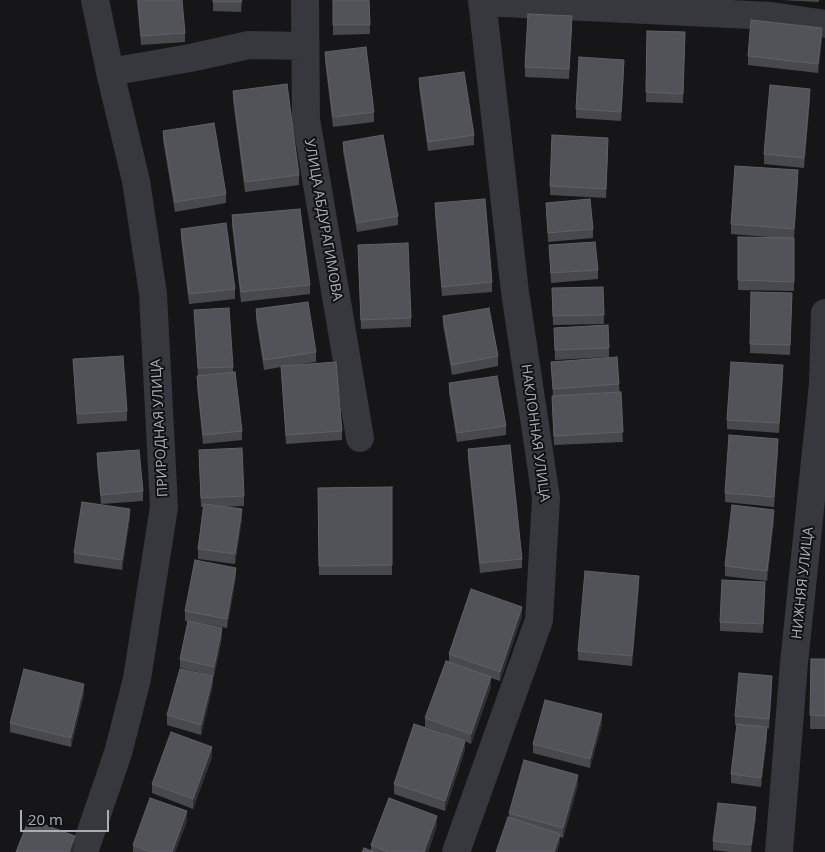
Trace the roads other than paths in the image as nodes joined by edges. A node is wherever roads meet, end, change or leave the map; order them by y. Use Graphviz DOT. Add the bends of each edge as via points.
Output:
graph roads {
  1 [pos="95,0"];
  2 [pos="305,0"];
  3 [pos="482,1"];
  4 [pos="825,24"];
  5 [pos="305,46"];
  6 [pos="110,72"];
  7 [pos="825,313"];
  8 [pos="360,438"];
  9 [pos="84,852"];
  10 [pos="456,852"];
  11 [pos="779,852"];
  1 -- 6 [label="street, ПРИРОДНАЯ УЛИЦА"];
  2 -- 5 [label="street, УЛИЦА АБДУРАГИМОВА"];
  3 -- 4 [label="street" via="772,16"];
  3 -- 10 [label="street, НАКЛОННАЯ УЛИЦА" via="515,292 546,498 539,620"];
  5 -- 6 [label="street" via="249,45"];
  5 -- 8 [label="street, УЛИЦА АБДУРАГИМОВА" via="306,119"];
  6 -- 9 [label="street, ПРИРОДНАЯ УЛИЦА" via="136,181 153,294 164,507 137,679 118,753"];
  7 -- 11 [label="street, НИЖНЯЯ УЛИЦА" via="822,384"];
}
